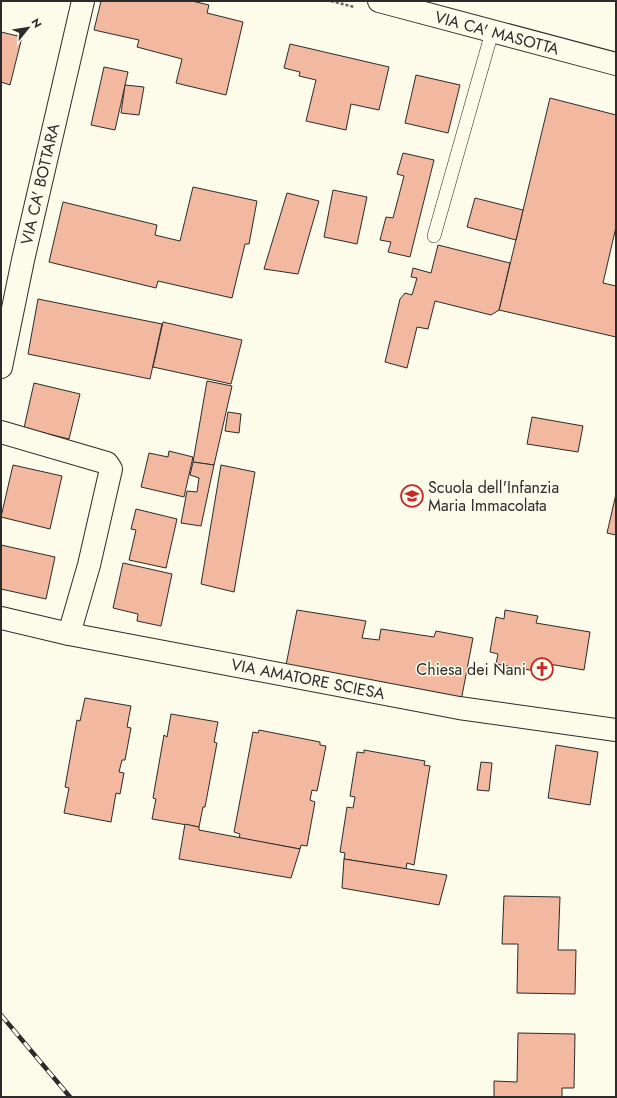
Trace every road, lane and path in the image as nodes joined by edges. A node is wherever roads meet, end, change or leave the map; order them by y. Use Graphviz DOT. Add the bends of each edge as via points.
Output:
graph roads {
  1 [pos="83,1"];
  2 [pos="379,1"];
  3 [pos="401,4"];
  4 [pos="492,32"];
  5 [pos="616,64"];
  6 [pos="434,236"];
  7 [pos="1,367"];
  8 [pos="1,432"];
  9 [pos="1,618"];
  10 [pos="69,634"];
  11 [pos="616,730"];
  1 -- 7 [label="street, VIA CA' BOTTARA"];
  2 -- 3 [label="street, VIA CA' MASOTTA"];
  3 -- 4 [label="street, VIA CA' MASOTTA"];
  4 -- 5 [label="street, VIA CA' MASOTTA"];
  4 -- 6 [label="lane"];
  8 -- 10 [label="street" via="108,463 111,469 89,565"];
  9 -- 10 [label="street, VIA AMATORE SCIESA"];
  10 -- 11 [label="street, VIA AMATORE SCIESA" via="459,708"];
}
